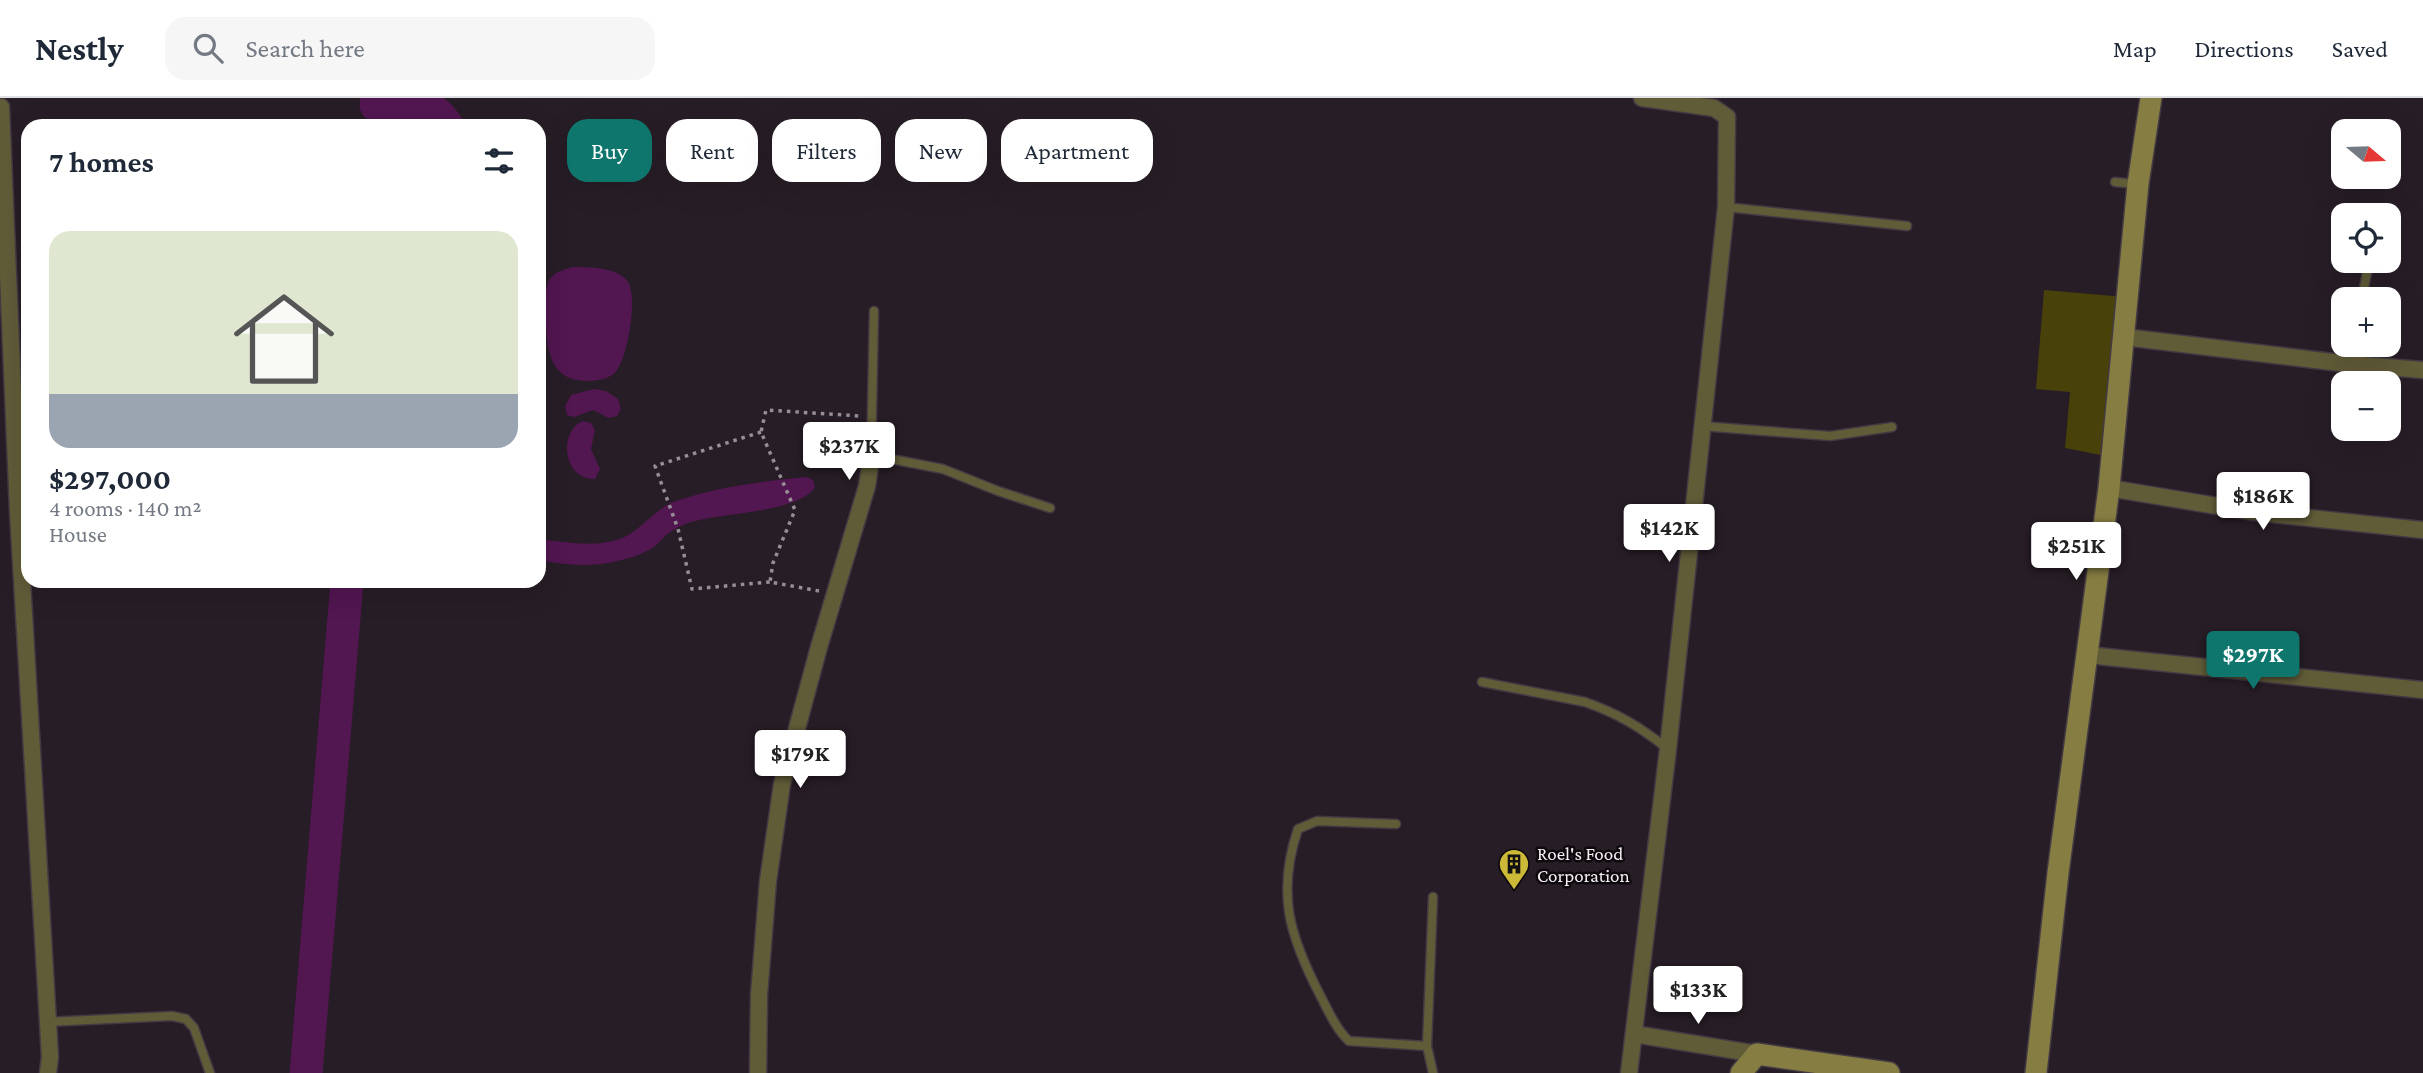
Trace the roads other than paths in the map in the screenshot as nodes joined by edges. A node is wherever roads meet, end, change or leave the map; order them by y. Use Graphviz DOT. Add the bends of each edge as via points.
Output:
graph roads {
  1 [pos="10,98"];
  2 [pos="1642,98"];
  3 [pos="2151,98"];
  4 [pos="0,107"];
  5 [pos="2115,182"];
  6 [pos="2138,184"];
  7 [pos="1726,207"];
  8 [pos="1907,226"];
  9 [pos="874,311"];
  10 [pos="2124,337"];
  11 [pos="2350,357"];
  12 [pos="2349,364"];
  13 [pos="2423,370"];
  14 [pos="1701,426"];
  15 [pos="1892,427"];
  16 [pos="870,459"];
  17 [pos="2109,488"];
  18 [pos="1050,508"];
  19 [pos="2423,530"];
  20 [pos="21,554"];
  21 [pos="23,588"];
  22 [pos="2088,655"];
  23 [pos="1482,682"];
  24 [pos="2423,690"];
  25 [pos="1668,749"];
  26 [pos="1396,824"];
  27 [pos="1433,897"];
  28 [pos="46,1022"];
  29 [pos="1634,1034"];
  30 [pos="1427,1046"];
  31 [pos="1756,1054"];
  32 [pos="48,1073"];
  33 [pos="210,1073"];
  34 [pos="758,1073"];
  35 [pos="1433,1073"];
  36 [pos="1629,1073"];
  37 [pos="1741,1073"];
  38 [pos="1889,1073"];
  39 [pos="2036,1073"];
  1 -- 4 [label="lane"];
  2 -- 7 [label="street" via="1714,108 1727,117"];
  3 -- 6 [label="street"];
  4 -- 20 [label="street"];
  5 -- 6 [label="lane"];
  6 -- 10 [label="street"];
  7 -- 8 [label="lane"];
  7 -- 14 [label="street"];
  9 -- 16 [label="lane"];
  10 -- 12 [label="street"];
  10 -- 17 [label="street"];
  11 -- 12 [label="lane"];
  12 -- 13 [label="street"];
  14 -- 15 [label="lane" via="1830,436"];
  14 -- 25 [label="street"];
  16 -- 18 [label="lane" via="943,469"];
  16 -- 34 [label="street" via="867,486 782,784 768,881"];
  17 -- 19 [label="street" via="2253,512"];
  17 -- 22 [label="street"];
  21 -- 28 [label="street"];
  22 -- 24 [label="street"];
  22 -- 39 [label="street"];
  23 -- 25 [label="lane" via="1599,707 1627,719"];
  25 -- 29 [label="street"];
  26 -- 30 [label="lane" via="1317,821 1298,829 1290,854 1287,908 1300,951 1340,1033 1349,1041"];
  27 -- 30 [label="lane"];
  28 -- 32 [label="street"];
  28 -- 33 [label="lane" via="186,1019 194,1028"];
  29 -- 31 [label="street"];
  29 -- 36 [label="street"];
  30 -- 35 [label="lane"];
  31 -- 37 [label="street"];
  31 -- 38 [label="street"];
}
